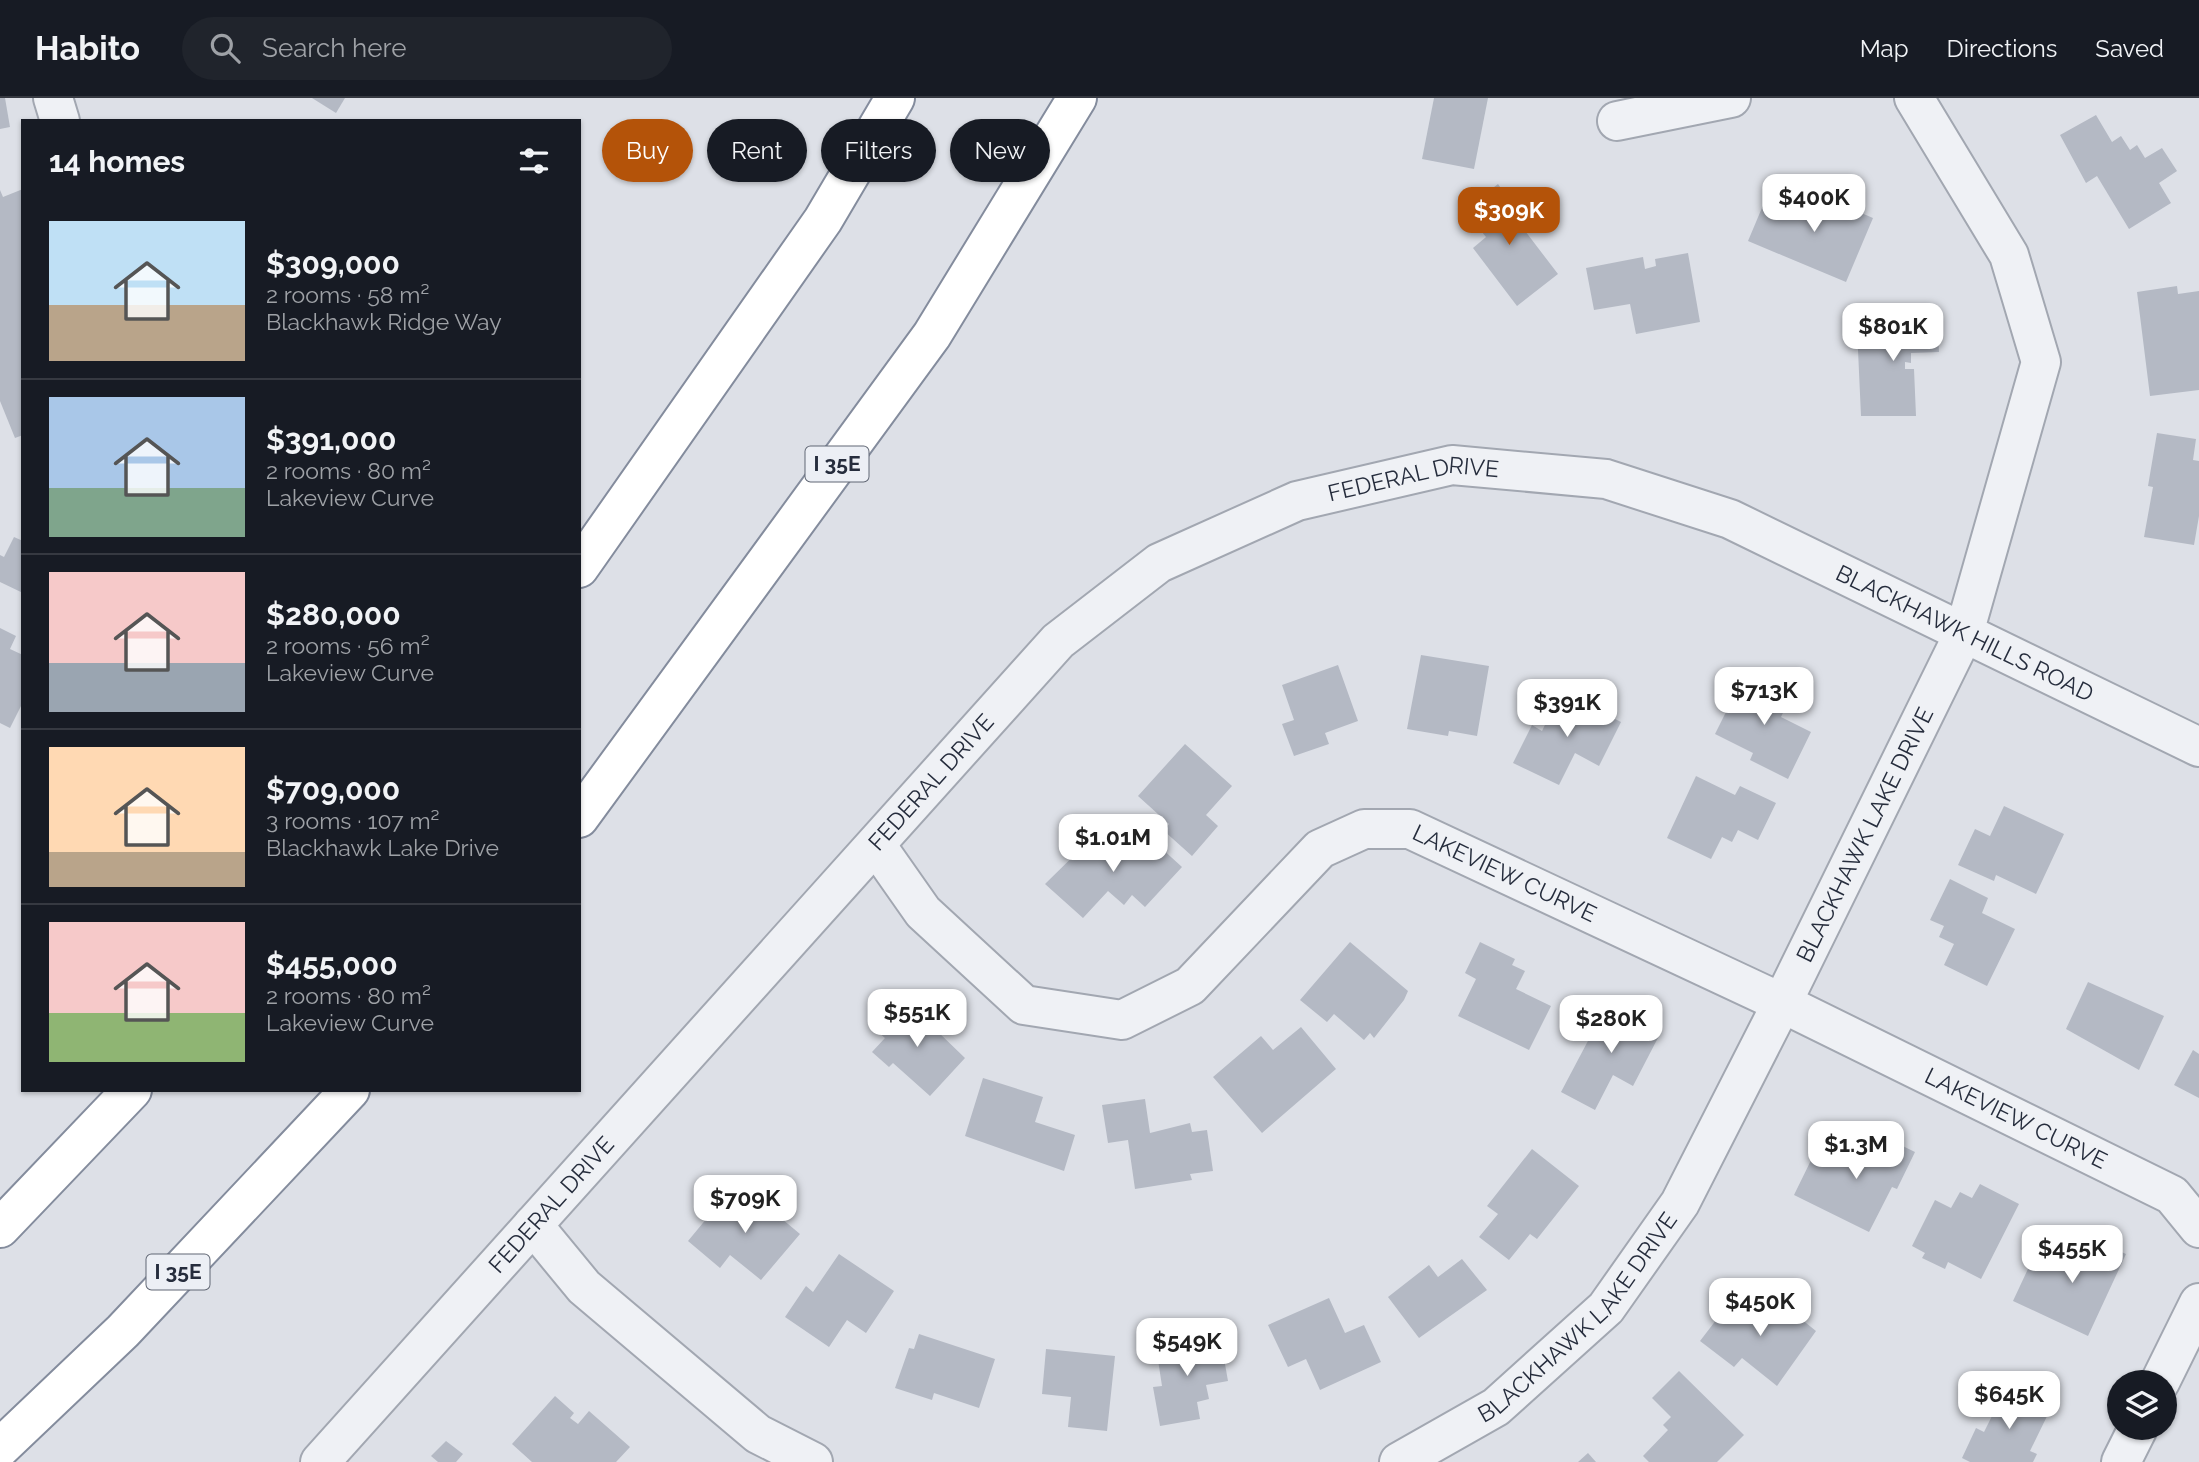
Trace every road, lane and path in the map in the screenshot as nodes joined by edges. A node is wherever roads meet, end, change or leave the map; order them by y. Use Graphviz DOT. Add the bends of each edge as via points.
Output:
graph roads {
  1 [pos="53,98"];
  2 [pos="895,98"];
  3 [pos="1077,98"];
  4 [pos="1731,98"];
  5 [pos="1914,98"];
  6 [pos="59,119"];
  7 [pos="1618,121"];
  8 [pos="1730,519"];
  9 [pos="581,565"];
  10 [pos="1964,633"];
  11 [pos="2199,747"];
  12 [pos="581,815"];
  13 [pos="876,845"];
  14 [pos="1782,1003"];
  15 [pos="130,1092"];
  16 [pos="348,1092"];
  17 [pos="533,1225"];
  18 [pos="0,1228"];
  19 [pos="2199,1228"];
  20 [pos="2199,1303"];
  21 [pos="2166,1370"];
  22 [pos="2132,1440"];
  23 [pos="0,1448"];
  24 [pos="320,1462"];
  25 [pos="813,1462"];
  26 [pos="1399,1462"];
  27 [pos="2121,1462"];
  1 -- 6 [label="street"];
  2 -- 9 [label="highway" via="823,220"];
  3 -- 12 [label="highway, I 35E" via="932,335"];
  4 -- 7 [label="street"];
  5 -- 10 [label="street, BLACKHAWK LAKE DRIVE" via="2009,256 2041,362"];
  8 -- 10 [label="street, BLACKHAWK HILLS ROAD"];
  8 -- 13 [label="street, FEDERAL DRIVE" via="1606,480 1452,465 1297,501 1159,564 1058,640"];
  10 -- 11 [label="street, BLACKHAWK HILLS ROAD"];
  10 -- 14 [label="street, BLACKHAWK LAKE DRIVE"];
  13 -- 14 [label="street, LAKEVIEW CURVE" via="923,912 1024,1005 1122,1020 1190,986 1320,849 1364,830 1410,829"];
  13 -- 17 [label="street, FEDERAL DRIVE"];
  14 -- 19 [label="street, LAKEVIEW CURVE" via="2172,1195"];
  14 -- 26 [label="street, BLACKHAWK LAKE DRIVE" via="1680,1203 1606,1308 1496,1407"];
  15 -- 18 [label="highway"];
  16 -- 23 [label="highway, I 35E" via="123,1331"];
  17 -- 24 [label="street, FEDERAL DRIVE"];
  17 -- 25 [label="street" via="594,1296 758,1434"];
  20 -- 21 [label="street"];
  22 -- 27 [label="street"];
}
